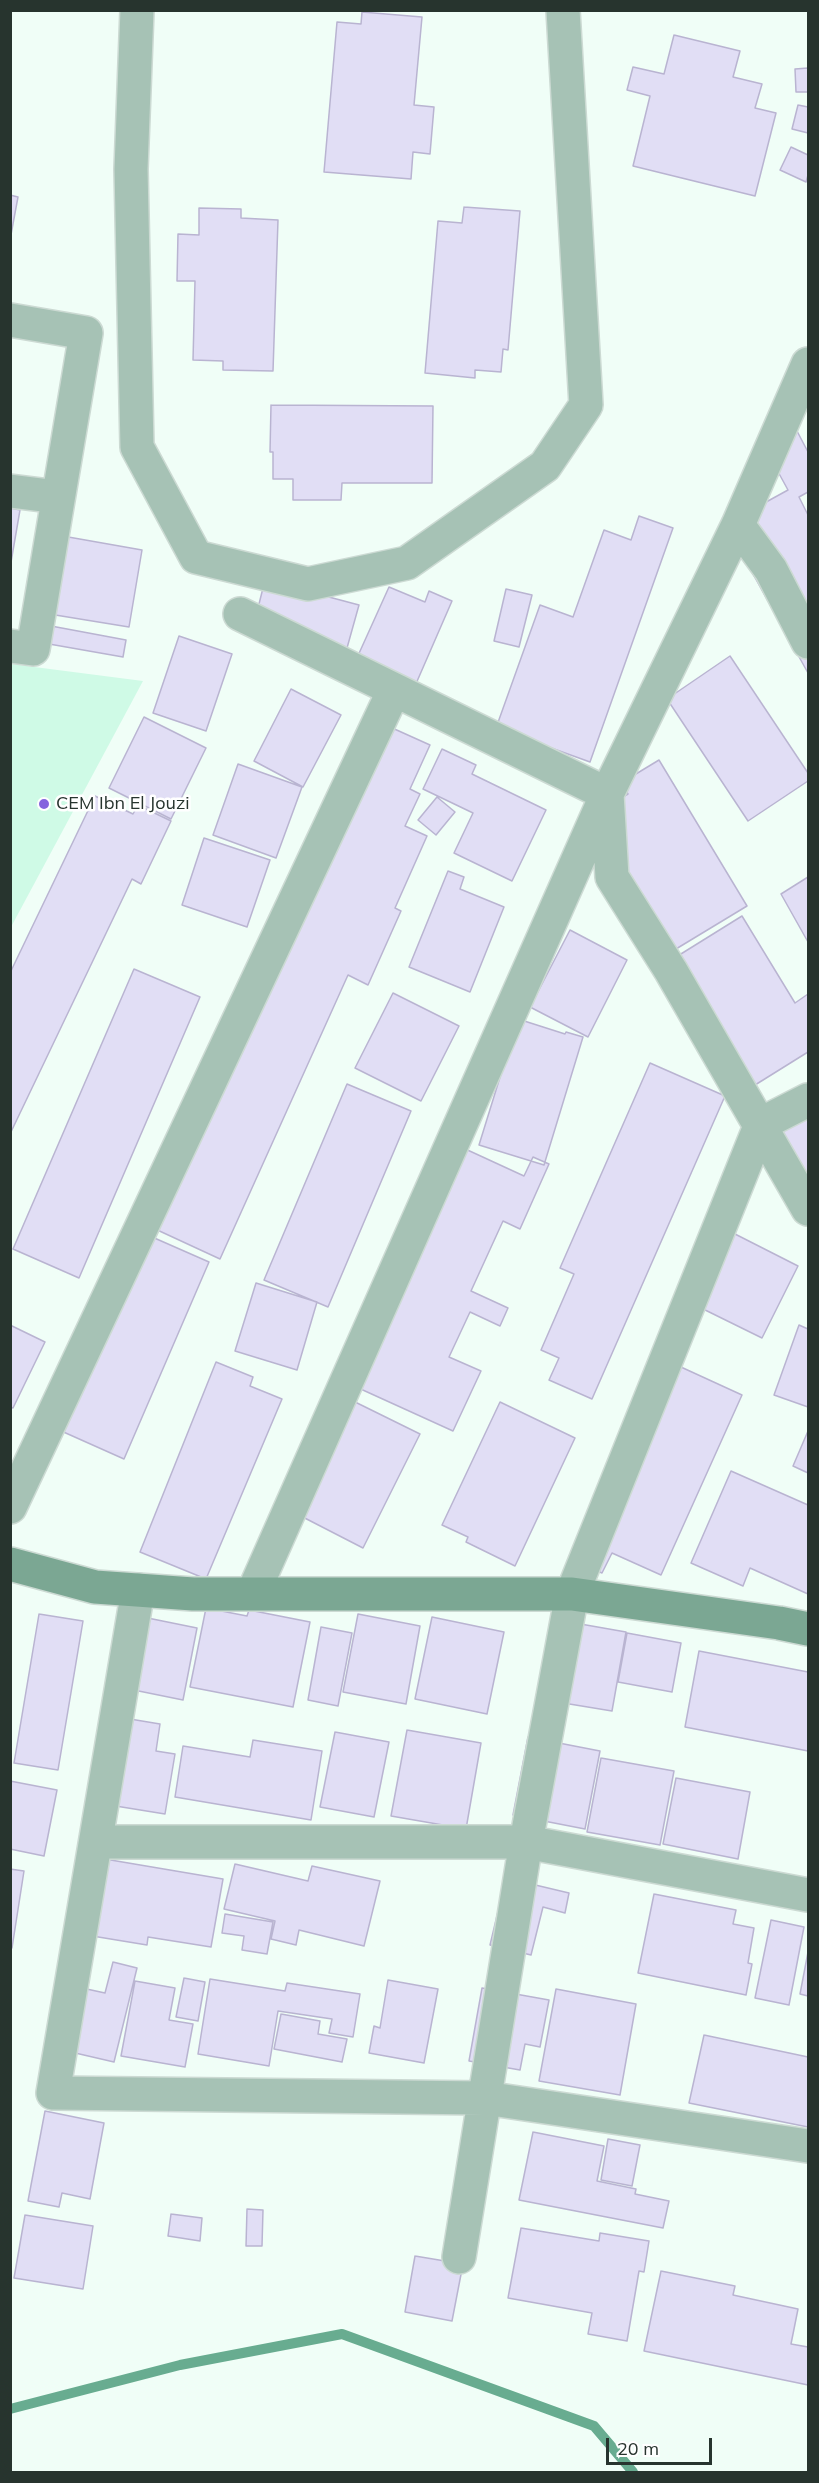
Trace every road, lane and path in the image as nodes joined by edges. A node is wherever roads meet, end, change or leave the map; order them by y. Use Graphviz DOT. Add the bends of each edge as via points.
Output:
graph roads {
  1 [pos="137,10"];
  2 [pos="563,10"];
  3 [pos="10,320"];
  4 [pos="808,366"];
  5 [pos="10,491"];
  6 [pos="58,497"];
  7 [pos="738,525"];
  8 [pos="240,614"];
  9 [pos="808,642"];
  10 [pos="10,646"];
  11 [pos="394,690"];
  12 [pos="607,794"];
  13 [pos="808,1100"];
  14 [pos="761,1124"];
  15 [pos="808,1209"];
  16 [pos="10,1507"];
  17 [pos="10,1564"];
  18 [pos="138,1590"];
  19 [pos="254,1593"];
  20 [pos="572,1594"];
  21 [pos="808,1629"];
  22 [pos="96,1842"];
  23 [pos="526,1842"];
  24 [pos="808,1894"];
  25 [pos="485,2098"];
  26 [pos="808,2145"];
  27 [pos="459,2257"];
  1 -- 2 [label="street" via="131,169 136,447 196,557 308,584 407,563 545,466 586,405"];
  3 -- 6 [label="street" via="86,333"];
  4 -- 7 [label="street"];
  5 -- 6 [label="street"];
  6 -- 10 [label="street" via="33,649"];
  7 -- 9 [label="street" via="771,570"];
  7 -- 12 [label="street"];
  8 -- 11 [label="street"];
  11 -- 12 [label="street"];
  11 -- 16 [label="street"];
  12 -- 14 [label="street" via="612,877"];
  12 -- 19 [label="street"];
  13 -- 14 [label="street"];
  14 -- 15 [label="street"];
  14 -- 20 [label="street"];
  17 -- 18 [label="main road" via="95,1587"];
  18 -- 19 [label="main road"];
  18 -- 22 [label="street"];
  19 -- 20 [label="main road"];
  20 -- 21 [label="main road"];
  20 -- 23 [label="street"];
  22 -- 23 [label="street"];
  22 -- 25 [label="street" via="53,2093"];
  23 -- 24 [label="street"];
  23 -- 25 [label="street"];
  25 -- 26 [label="street"];
  25 -- 27 [label="street"];
}
